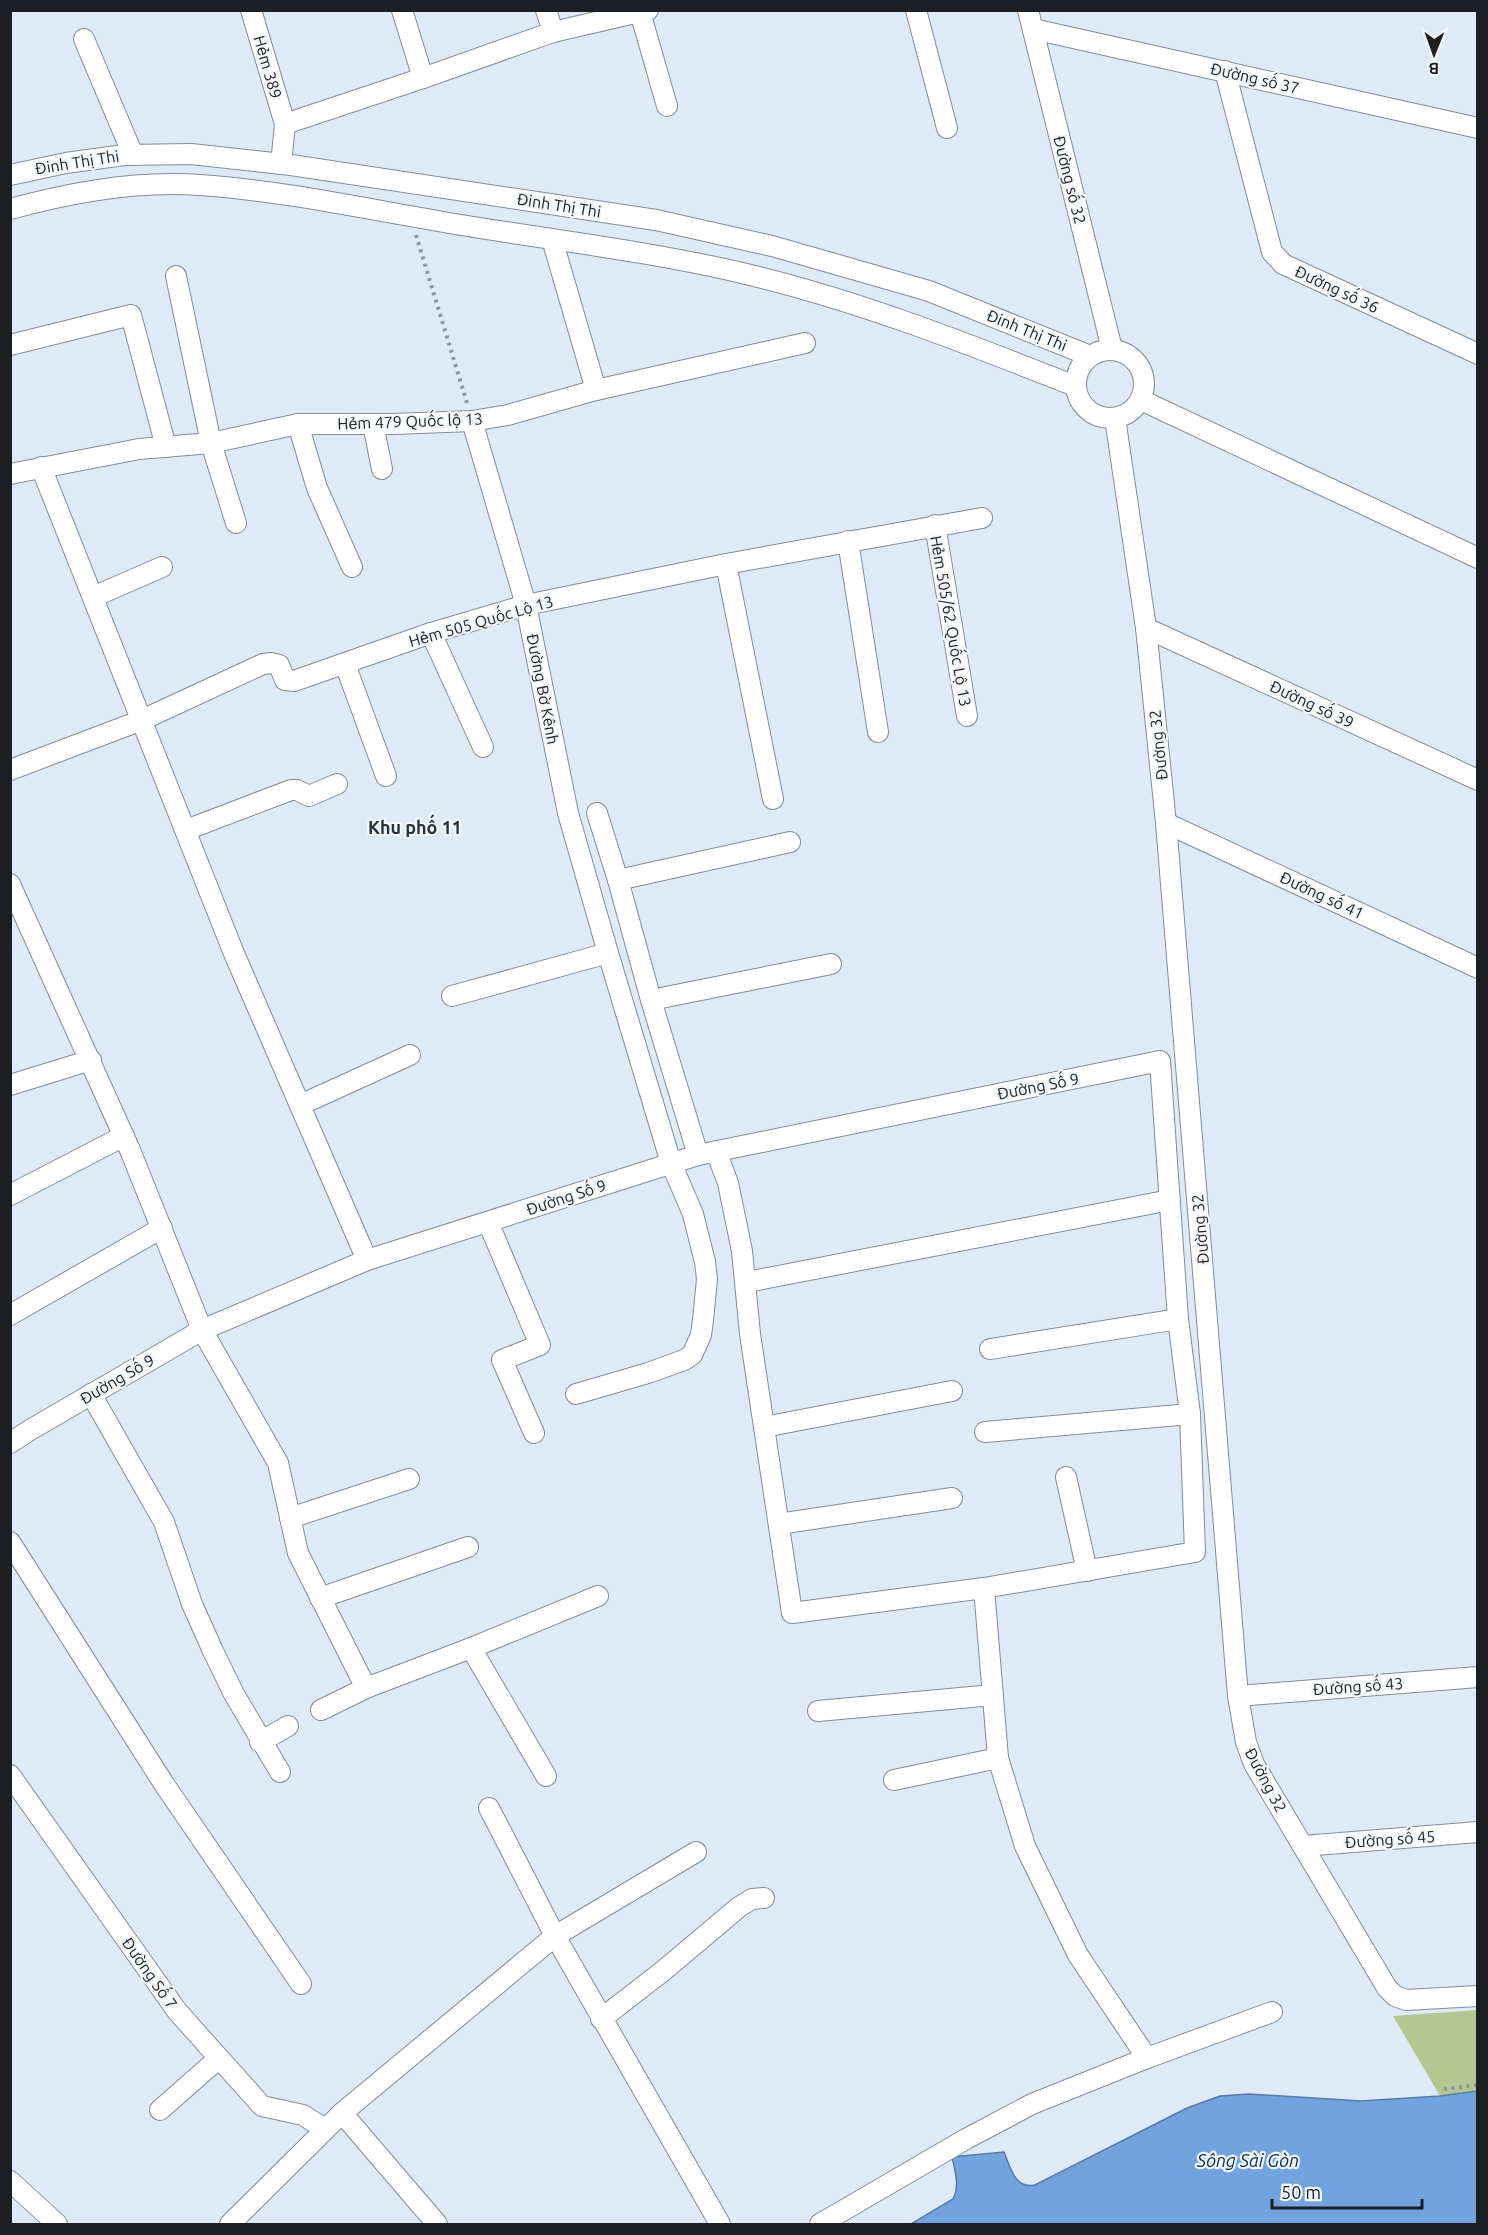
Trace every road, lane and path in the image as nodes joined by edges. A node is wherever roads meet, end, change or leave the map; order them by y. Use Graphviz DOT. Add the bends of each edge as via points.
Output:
graph roads {
  1 [pos="251,10"];
  2 [pos="402,10"];
  3 [pos="546,10"];
  4 [pos="916,10"];
  5 [pos="644,11"];
  6 [pos="1031,20"];
  7 [pos="553,32"];
  8 [pos="84,39"];
  9 [pos="1225,71"];
  10 [pos="423,78"];
  11 [pos="667,106"];
  12 [pos="285,124"];
  13 [pos="1478,128"];
  14 [pos="947,129"];
  15 [pos="133,155"];
  16 [pos="281,164"];
  17 [pos="10,175"];
  18 [pos="10,209"];
  19 [pos="410,216"];
  20 [pos="552,239"];
  21 [pos="176,276"];
  22 [pos="805,343"];
  23 [pos="10,345"];
  24 [pos="1112,349"];
  25 [pos="1478,354"];
  26 [pos="1090,356"];
  27 [pos="1075,386"];
  28 [pos="596,390"];
  29 [pos="1141,400"];
  30 [pos="1115,418"];
  31 [pos="472,421"];
  32 [pos="298,424"];
  33 [pos="373,424"];
  34 [pos="211,444"];
  35 [pos="166,447"];
  36 [pos="41,467"];
  37 [pos="382,469"];
  38 [pos="10,474"];
  39 [pos="981,518"];
  40 [pos="237,523"];
  41 [pos="935,525"];
  42 [pos="848,541"];
  43 [pos="1478,558"];
  44 [pos="726,564"];
  45 [pos="162,567"];
  46 [pos="352,567"];
  47 [pos="93,597"];
  48 [pos="526,605"];
  49 [pos="1146,628"];
  50 [pos="431,633"];
  51 [pos="345,663"];
  52 [pos="967,716"];
  53 [pos="142,720"];
  54 [pos="878,732"];
  55 [pos="483,747"];
  56 [pos="10,770"];
  57 [pos="386,776"];
  58 [pos="1478,780"];
  59 [pos="337,784"];
  60 [pos="772,799"];
  61 [pos="597,813"];
  62 [pos="1166,823"];
  63 [pos="186,830"];
  64 [pos="790,842"];
  65 [pos="618,880"];
  66 [pos="10,884"];
  67 [pos="608,953"];
  68 [pos="831,964"];
  69 [pos="1478,968"];
  70 [pos="452,996"];
  71 [pos="651,1000"];
  72 [pos="410,1054"];
  73 [pos="91,1060"];
  74 [pos="10,1085"];
  75 [pos="300,1105"];
  76 [pos="124,1136"];
  77 [pos="707,1153"];
  78 [pos="671,1163"];
  79 [pos="10,1196"];
  80 [pos="1170,1200"];
  81 [pos="488,1222"];
  82 [pos="162,1228"];
  83 [pos="367,1260"];
  84 [pos="747,1282"];
  85 [pos="10,1315"];
  86 [pos="1178,1320"];
  87 [pos="202,1330"];
  88 [pos="990,1349"];
  89 [pos="951,1391"];
  90 [pos="91,1394"];
  91 [pos="576,1394"];
  92 [pos="1190,1414"];
  93 [pos="764,1427"];
  94 [pos="985,1432"];
  95 [pos="534,1433"];
  96 [pos="10,1443"];
  97 [pos="1066,1477"];
  98 [pos="409,1479"];
  99 [pos="952,1498"];
  100 [pos="290,1518"];
  101 [pos="779,1524"];
  102 [pos="10,1542"];
  103 [pos="468,1547"];
  104 [pos="1088,1571"];
  105 [pos="984,1588"];
  106 [pos="598,1596"];
  107 [pos="320,1598"];
  108 [pos="471,1648"];
  109 [pos="1478,1677"];
  110 [pos="366,1688"];
  111 [pos="993,1695"];
  112 [pos="1238,1696"];
  113 [pos="321,1710"];
  114 [pos="818,1711"];
  115 [pos="288,1726"];
  116 [pos="260,1742"];
  117 [pos="998,1758"];
  118 [pos="280,1772"];
  119 [pos="10,1775"];
  120 [pos="546,1776"];
  121 [pos="894,1780"];
  122 [pos="489,1808"];
  123 [pos="1478,1832"];
  124 [pos="1303,1846"];
  125 [pos="696,1852"];
  126 [pos="764,1898"];
  127 [pos="555,1936"];
  128 [pos="301,1984"];
  129 [pos="1478,1996"];
  130 [pos="1272,2012"];
  131 [pos="601,2019"];
  132 [pos="219,2058"];
  133 [pos="1146,2058"];
  134 [pos="1478,2085"];
  135 [pos="1444,2089"];
  136 [pos="160,2110"];
  137 [pos="342,2113"];
  138 [pos="325,2128"];
  139 [pos="10,2181"];
  140 [pos="53,2220"];
  141 [pos="230,2224"];
  142 [pos="437,2224"];
  143 [pos="720,2224"];
  144 [pos="820,2224"];
  1 -- 12 [label="street, Hẻm 389"];
  2 -- 10 [label="street"];
  3 -- 7 [label="street"];
  4 -- 14 [label="street"];
  5 -- 7 [label="street"];
  5 -- 11 [label="street"];
  6 -- 9 [label="street, Đường số 37"];
  6 -- 24 [label="street, Đường số 32"];
  7 -- 10 [label="street"];
  8 -- 15 [label="street"];
  9 -- 13 [label="street, Đường số 37"];
  9 -- 25 [label="street, Đường số 36" via="1272,252 1283,264"];
  10 -- 12 [label="street"];
  12 -- 16 [label="street"];
  15 -- 16 [label="street, Đinh Thị Thi" via="191,154"];
  15 -- 17 [label="street, Đinh Thị Thi"];
  16 -- 26 [label="street, Đinh Thị Thi" via="656,220 772,246 929,291"];
  18 -- 19 [label="street, Đinh Thị Thi" via="103,189 199,184"];
  19 -- 20 [label="street, Đinh Thị Thi"];
  19 -- 31 [label="path"];
  20 -- 27 [label="street, Đinh Thị Thi" via="696,263 820,294 941,333"];
  20 -- 28 [label="street"];
  21 -- 34 [label="street"];
  22 -- 28 [label="street, Hẻm 479 Quốc lộ 13"];
  23 -- 35 [label="street" via="130,315"];
  24 -- 26 [label="street"];
  24 -- 29 [label="street" via="1124,352 1141,368"];
  26 -- 27 [label="street" via="1081,364"];
  27 -- 30 [label="street" via="1084,408 1094,415"];
  28 -- 31 [label="street, Hẻm 479 Quốc lộ 13"];
  29 -- 30 [label="street" via="1126,415"];
  29 -- 43 [label="street"];
  30 -- 49 [label="street, Đường 32"];
  31 -- 33 [label="street, Hẻm 479 Quốc lộ 13"];
  31 -- 48 [label="street, Đường Bờ Kênh"];
  32 -- 33 [label="street, Hẻm 479 Quốc lộ 13"];
  32 -- 34 [label="street, Hẻm 479 Quốc lộ 13"];
  32 -- 46 [label="street" via="317,489"];
  33 -- 37 [label="street"];
  34 -- 35 [label="street, Hẻm 479 Quốc lộ 13"];
  34 -- 40 [label="street"];
  35 -- 36 [label="street, Hẻm 479 Quốc lộ 13"];
  36 -- 38 [label="street, Hẻm 479 Quốc lộ 13"];
  36 -- 47 [label="street"];
  39 -- 41 [label="street, Hẻm 505 Quốc Lộ 13"];
  41 -- 42 [label="street, Hẻm 505 Quốc Lộ 13"];
  41 -- 52 [label="street, Hẻm 505/62 Quốc Lộ 13"];
  42 -- 44 [label="street, Hẻm 505 Quốc Lộ 13"];
  42 -- 54 [label="street"];
  44 -- 48 [label="street, Hẻm 505 Quốc Lộ 13"];
  44 -- 60 [label="street"];
  45 -- 47 [label="street"];
  47 -- 53 [label="street"];
  48 -- 50 [label="street, Hẻm 505 Quốc Lộ 13"];
  48 -- 67 [label="street, Đường Bờ Kênh" via="568,813"];
  49 -- 58 [label="street, Đường số 39"];
  49 -- 62 [label="street, Đường 32"];
  50 -- 51 [label="street, Hẻm 505 Quốc Lộ 13"];
  50 -- 55 [label="street"];
  51 -- 53 [label="street, Hẻm 505 Quốc Lộ 13" via="289,681 279,665 263,664"];
  51 -- 57 [label="street"];
  53 -- 56 [label="street, Hẻm 505 Quốc Lộ 13"];
  53 -- 63 [label="street"];
  59 -- 63 [label="street" via="309,796 291,790"];
  61 -- 65 [label="street"];
  62 -- 69 [label="street, Đường số 41"];
  62 -- 112 [label="street, Đường 32"];
  63 -- 75 [label="street"];
  64 -- 65 [label="street"];
  65 -- 71 [label="street"];
  66 -- 73 [label="street"];
  67 -- 70 [label="street"];
  67 -- 78 [label="street, Đường Bờ Kênh"];
  68 -- 71 [label="street"];
  71 -- 77 [label="street"];
  72 -- 75 [label="street"];
  73 -- 74 [label="street"];
  73 -- 76 [label="street"];
  75 -- 83 [label="street"];
  76 -- 79 [label="street"];
  76 -- 82 [label="street"];
  77 -- 78 [label="street, Đường Số 9"];
  77 -- 80 [label="street, Đường Số 9" via="1160,1061"];
  77 -- 84 [label="street" via="728,1183"];
  78 -- 81 [label="street, Đường Số 9"];
  78 -- 91 [label="street, Đường Bờ Kênh" via="693,1214 705,1262 705,1299 696,1348 684,1360"];
  80 -- 84 [label="street"];
  80 -- 86 [label="street"];
  81 -- 83 [label="street, Đường Số 9"];
  81 -- 95 [label="street" via="540,1345 502,1360"];
  82 -- 85 [label="street"];
  82 -- 87 [label="street"];
  83 -- 87 [label="street, Đường Số 9"];
  84 -- 93 [label="street" via="750,1334"];
  86 -- 88 [label="street"];
  86 -- 92 [label="street"];
  87 -- 90 [label="street, Đường Số 9"];
  87 -- 100 [label="street" via="278,1463"];
  89 -- 93 [label="street"];
  90 -- 96 [label="street, Đường Số 9"];
  90 -- 116 [label="street" via="164,1522 192,1604"];
  92 -- 94 [label="street"];
  92 -- 104 [label="street" via="1195,1552"];
  93 -- 101 [label="street"];
  97 -- 104 [label="street"];
  98 -- 100 [label="street"];
  99 -- 101 [label="street"];
  100 -- 107 [label="street" via="298,1553"];
  101 -- 105 [label="street" via="792,1613"];
  102 -- 128 [label="street" via="164,1784"];
  103 -- 107 [label="street"];
  104 -- 105 [label="street"];
  105 -- 111 [label="street"];
  106 -- 108 [label="street"];
  107 -- 110 [label="street"];
  108 -- 110 [label="street"];
  108 -- 120 [label="street"];
  109 -- 112 [label="street, Đường số 43"];
  110 -- 113 [label="street"];
  111 -- 114 [label="street"];
  111 -- 117 [label="street"];
  112 -- 124 [label="street, Đường 32" via="1254,1764"];
  115 -- 116 [label="street"];
  116 -- 118 [label="street"];
  117 -- 121 [label="street"];
  117 -- 133 [label="street" via="1025,1846 1078,1955"];
  119 -- 132 [label="street, Đường Số 7" via="177,2011"];
  122 -- 127 [label="street"];
  123 -- 124 [label="street, Đường số 45"];
  124 -- 129 [label="street, Đường 32" via="1387,1989 1395,1996 1418,2001"];
  125 -- 127 [label="street"];
  126 -- 131 [label="street" via="752,1899 739,1907"];
  127 -- 131 [label="street"];
  127 -- 137 [label="street"];
  130 -- 133 [label="street"];
  131 -- 143 [label="street"];
  132 -- 136 [label="street"];
  132 -- 138 [label="street, Đường Số 7" via="262,2106 303,2115"];
  133 -- 144 [label="street" via="1032,2104"];
  134 -- 135 [label="path"];
  137 -- 138 [label="street"];
  137 -- 142 [label="street"];
  138 -- 141 [label="street"];
  139 -- 140 [label="street"];
}
